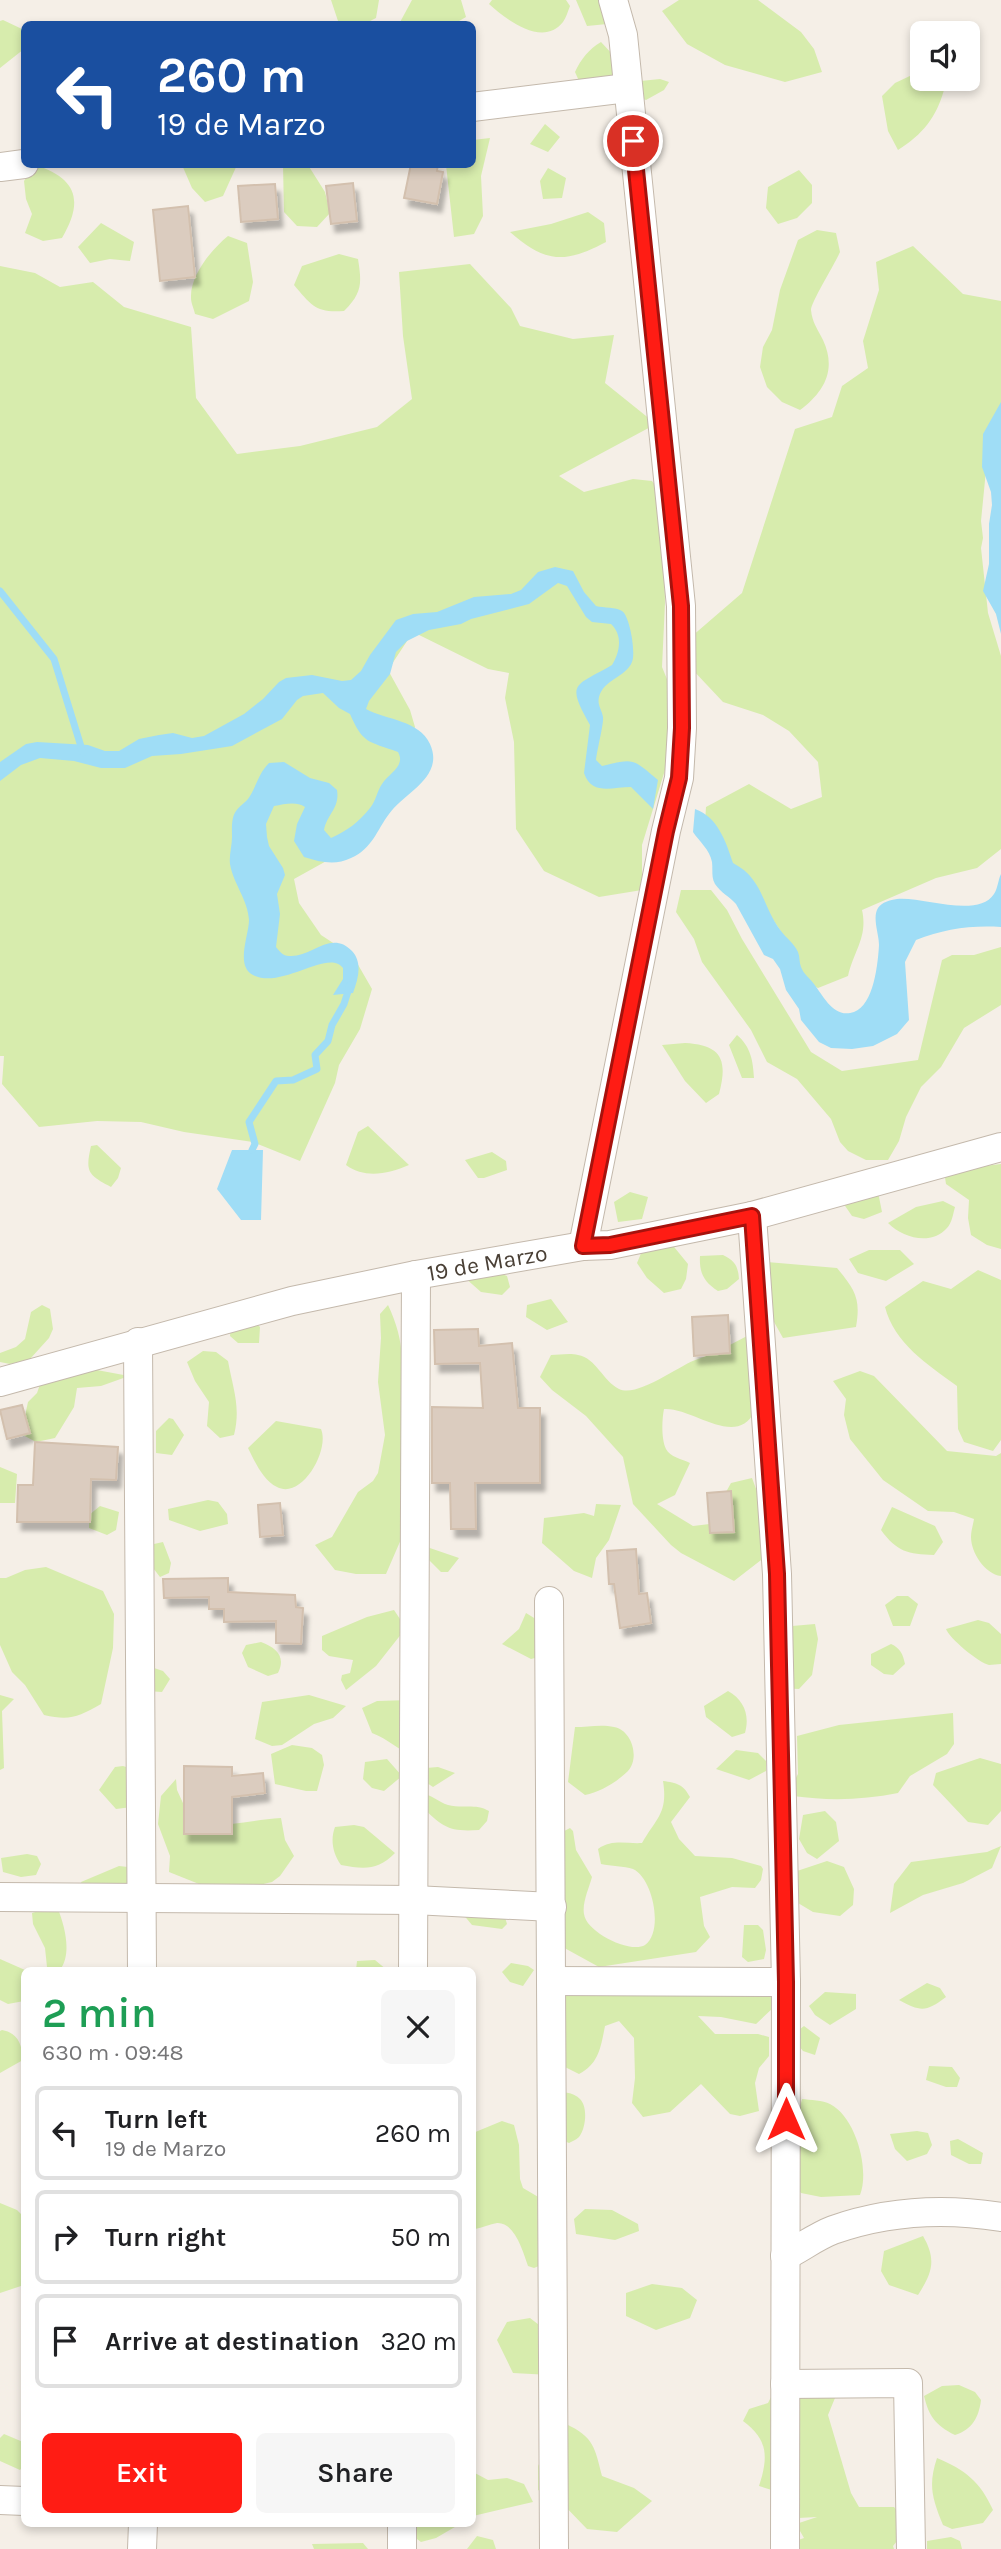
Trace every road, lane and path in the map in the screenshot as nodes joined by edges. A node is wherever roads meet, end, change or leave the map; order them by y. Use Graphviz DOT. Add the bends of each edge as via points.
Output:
graph roads {
  1 [pos="613,0"];
  2 [pos="627,88"];
  3 [pos="476,107"];
  4 [pos="21,164"];
  5 [pos="0,167"];
  6 [pos="1001,1147"];
  7 [pos="752,1216"];
  8 [pos="583,1246"];
  9 [pos="416,1275"];
  10 [pos="138,1342"];
  11 [pos="0,1382"];
  12 [pos="549,1601"];
  13 [pos="0,1897"];
  14 [pos="142,1898"];
  15 [pos="414,1900"];
  16 [pos="552,1907"];
  17 [pos="142,1967"];
  18 [pos="413,1967"];
  19 [pos="552,1982"];
  20 [pos="786,1982"];
  21 [pos="1001,2217"];
  22 [pos="785,2256"];
  23 [pos="785,2384"];
  24 [pos="0,2500"];
  25 [pos="21,2501"];
  26 [pos="142,2527"];
  27 [pos="402,2527"];
  28 [pos="142,2549"];
  29 [pos="401,2549"];
  30 [pos="554,2549"];
  31 [pos="785,2549"];
  32 [pos="911,2549"];
  1 -- 2 [label="street" via="623,36"];
  2 -- 3 [label="street"];
  2 -- 8 [label="street" via="681,606 682,728 679,778"];
  4 -- 5 [label="street"];
  6 -- 7 [label="street, 19 de Marzo"];
  7 -- 8 [label="street, 19 de Marzo" via="610,1245"];
  7 -- 20 [label="street" via="777,1574"];
  8 -- 9 [label="street, 19 de Marzo"];
  9 -- 10 [label="street, 19 de Marzo" via="292,1301"];
  9 -- 15 [label="street"];
  10 -- 11 [label="street, 19 de Marzo"];
  10 -- 14 [label="street"];
  12 -- 16 [label="street"];
  13 -- 14 [label="street"];
  14 -- 15 [label="street"];
  14 -- 17 [label="street"];
  15 -- 16 [label="street"];
  15 -- 18 [label="street"];
  16 -- 19 [label="street"];
  19 -- 20 [label="street"];
  19 -- 30 [label="street"];
  20 -- 22 [label="street"];
  21 -- 22 [label="street" via="965,2211 900,2213 831,2230"];
  22 -- 23 [label="street"];
  23 -- 31 [label="street"];
  23 -- 32 [label="street" via="908,2383"];
  24 -- 25 [label="street"];
  26 -- 28 [label="street"];
  27 -- 29 [label="street"];
}
